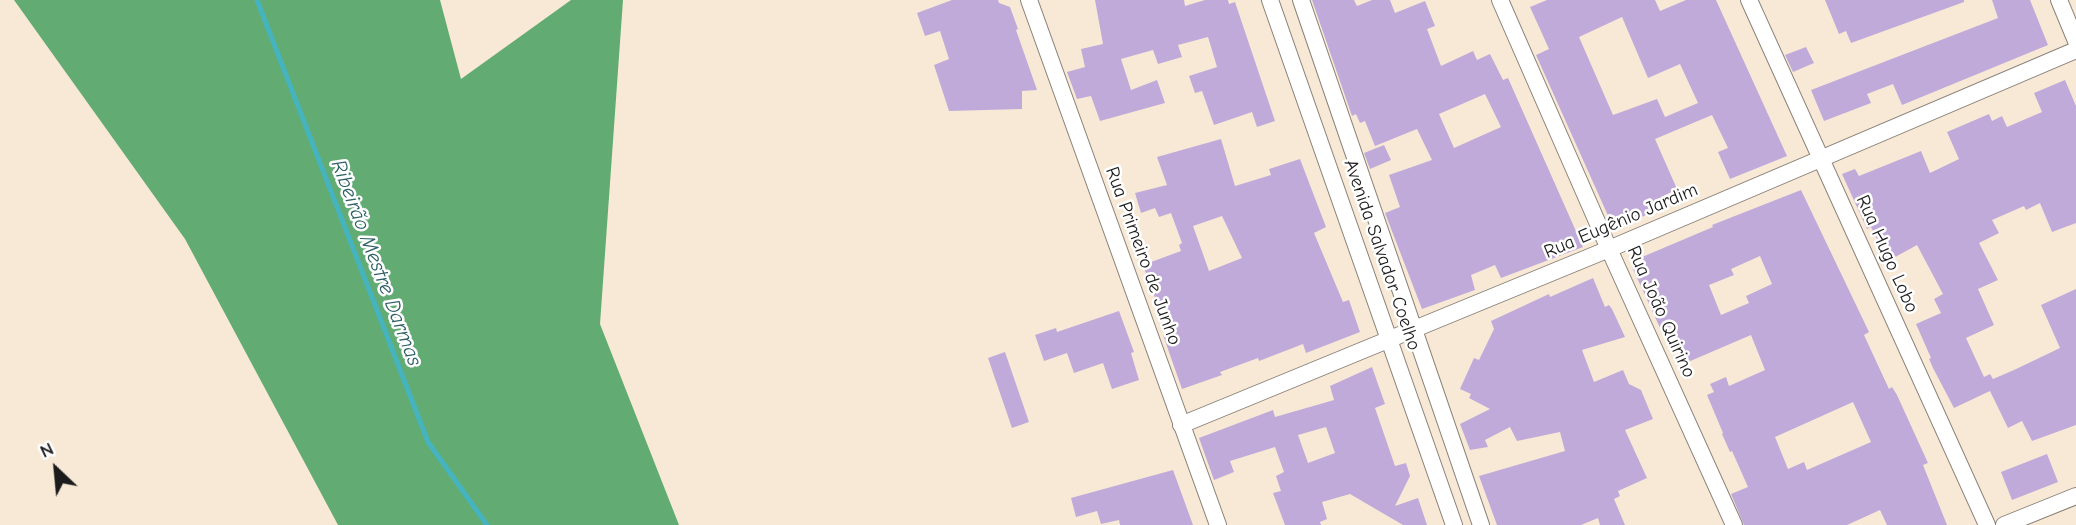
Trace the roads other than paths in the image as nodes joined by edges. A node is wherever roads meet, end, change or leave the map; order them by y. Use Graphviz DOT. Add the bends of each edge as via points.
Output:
graph roads {
  1 [pos="1029,0"];
  2 [pos="1270,0"];
  3 [pos="1301,0"];
  4 [pos="1500,0"];
  5 [pos="1749,0"];
  6 [pos="2059,0"];
  7 [pos="2076,41"];
  8 [pos="2076,50"];
  9 [pos="1821,159"];
  10 [pos="1609,250"];
  11 [pos="1414,331"];
  12 [pos="1390,340"];
  13 [pos="1181,425"];
  14 [pos="2076,496"];
  15 [pos="1219,525"];
  16 [pos="1454,525"];
  17 [pos="1481,525"];
  18 [pos="1734,525"];
  19 [pos="1987,525"];
  20 [pos="2004,525"];
  1 -- 13 [label="street, Rua Primeiro de Junho"];
  2 -- 12 [label="street, Avenida Salvador Coelho"];
  3 -- 11 [label="street, Avenida Salvador Coelho"];
  4 -- 10 [label="street, Rua João Quirino"];
  5 -- 9 [label="street, Rua Hugo Lobo"];
  6 -- 7 [label="street"];
  8 -- 9 [label="street, Rua Eugênio Jardim"];
  9 -- 10 [label="street, Rua Eugênio Jardim"];
  9 -- 19 [label="street, Rua Hugo Lobo"];
  10 -- 11 [label="street, Rua Eugênio Jardim"];
  10 -- 18 [label="street, Rua João Quirino"];
  11 -- 12 [label="street, Rua Eugênio Jardim"];
  11 -- 17 [label="street, Avenida Salvador Coelho"];
  12 -- 13 [label="street, Rua Eugênio Jardim"];
  12 -- 16 [label="street, Avenida Salvador Coelho"];
  13 -- 15 [label="street, Rua Primeiro de Junho"];
  14 -- 20 [label="street"];
}
